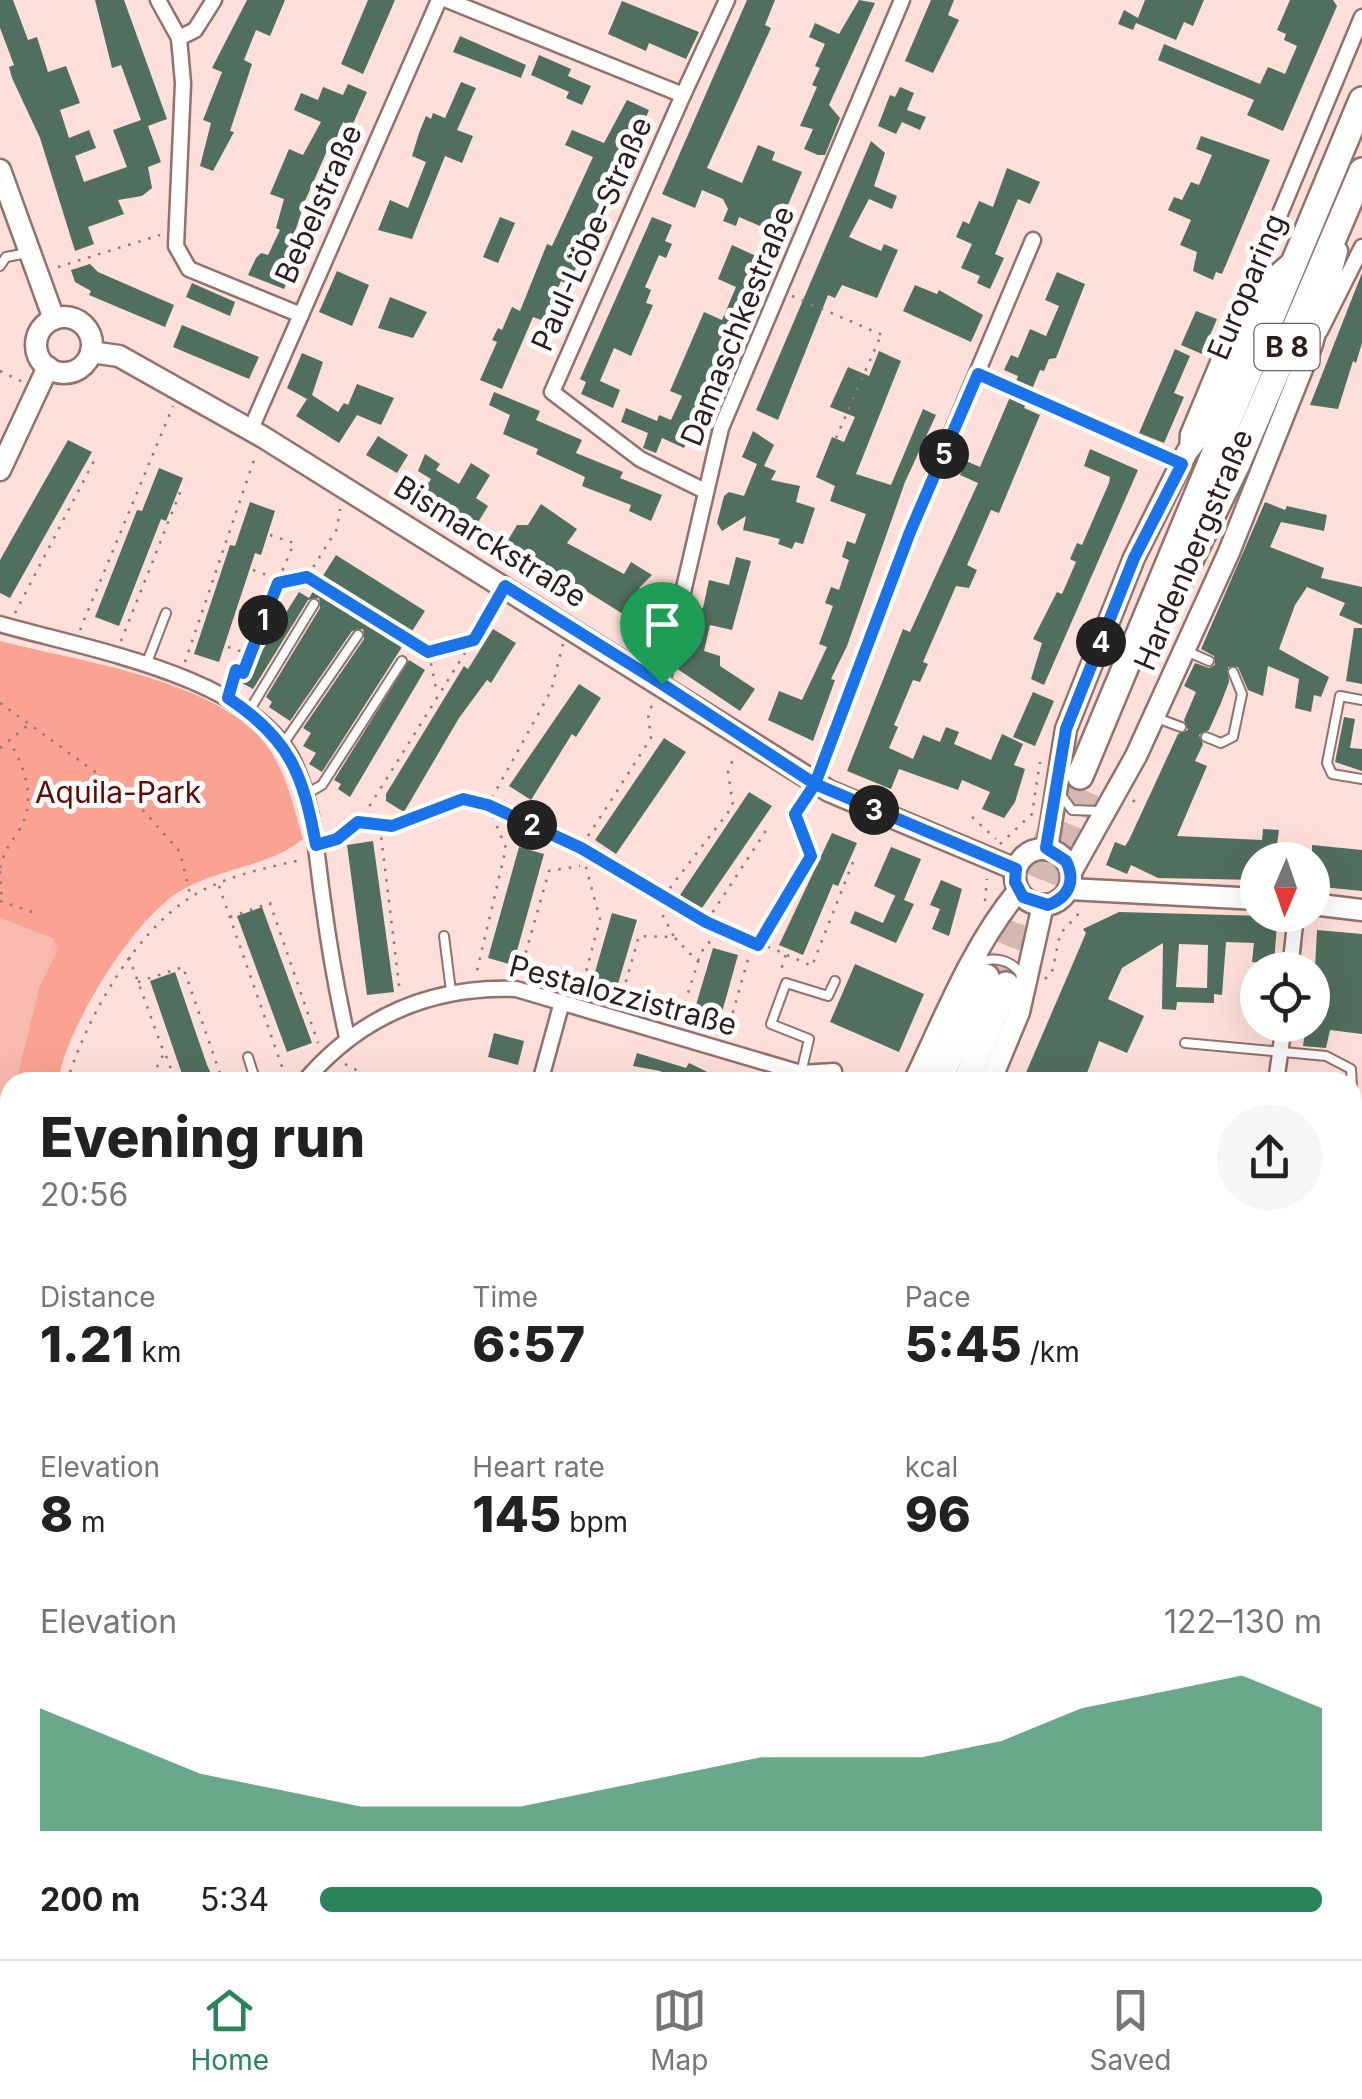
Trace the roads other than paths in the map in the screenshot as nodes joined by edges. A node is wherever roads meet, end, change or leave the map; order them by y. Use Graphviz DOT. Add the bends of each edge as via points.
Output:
graph roads {
  1 [pos="158,0"];
  2 [pos="214,0"];
  3 [pos="439,0"];
  4 [pos="447,0"];
  5 [pos="727,0"];
  6 [pos="902,0"];
  7 [pos="1362,17"];
  8 [pos="180,38"];
  9 [pos="683,95"];
  10 [pos="1362,100"];
  11 [pos="0,170"];
  12 [pos="1362,171"];
  13 [pos="1336,231"];
  14 [pos="1032,240"];
  15 [pos="1362,247"];
  16 [pos="1291,263"];
  17 [pos="31,264"];
  18 [pos="0,266"];
  19 [pos="300,315"];
  20 [pos="54,318"];
  21 [pos="1312,344"];
  22 [pos="91,352"];
  23 [pos="48,368"];
  24 [pos="250,430"];
  25 [pos="1184,458"];
  26 [pos="0,470"];
  27 [pos="705,491"];
  28 [pos="314,604"];
  29 [pos="166,614"];
  30 [pos="5,625"];
  31 [pos="358,635"];
  32 [pos="1184,651"];
  33 [pos="1209,661"];
  34 [pos="402,662"];
  35 [pos="146,667"];
  36 [pos="1233,672"];
  37 [pos="662,684"];
  38 [pos="1362,700"];
  39 [pos="248,712"];
  40 [pos="1154,717"];
  41 [pos="1181,727"];
  42 [pos="1206,737"];
  43 [pos="283,744"];
  44 [pos="1362,779"];
  45 [pos="815,784"];
  46 [pos="1078,784"];
  47 [pos="305,795"];
  48 [pos="1110,804"];
  49 [pos="1046,848"];
  50 [pos="1017,880"];
  51 [pos="1070,880"];
  52 [pos="1240,897"];
  53 [pos="1043,905"];
  54 [pos="1330,906"];
  55 [pos="1362,910"];
  56 [pos="444,936"];
  57 [pos="834,981"];
  58 [pos="1004,981"];
  59 [pos="451,992"];
  60 [pos="570,1004"];
  61 [pos="347,1037"];
  62 [pos="1282,1042"];
  63 [pos="1185,1043"];
  64 [pos="1280,1054"];
  65 [pos="248,1057"];
  66 [pos="834,1071"];
  67 [pos="253,1072"];
  68 [pos="312,1072"];
  69 [pos="544,1072"];
  70 [pos="798,1072"];
  71 [pos="801,1072"];
  72 [pos="818,1072"];
  73 [pos="923,1072"];
  74 [pos="945,1072"];
  75 [pos="970,1072"];
  76 [pos="991,1072"];
  77 [pos="1277,1072"];
  78 [pos="1351,1072"];
  1 -- 8 [label="street"];
  2 -- 8 [label="street" via="207,17"];
  3 -- 19 [label="street, Bebelstraße"];
  4 -- 9 [label="street, Paul-Löbe-Straße"];
  5 -- 9 [label="street, Paul-Löbe-Straße"];
  6 -- 27 [label="street, Damaschkestraße" via="721,428"];
  7 -- 25 [label="street" via="1188,434"];
  8 -- 19 [label="street" via="179,257 188,269"];
  9 -- 27 [label="street, Paul-Löbe-Straße" via="552,392 640,459"];
  10 -- 16 [label="highway, Europaring / B 8"];
  11 -- 17 [label="main road"];
  12 -- 13 [label="highway, Europaring / B 8"];
  13 -- 21 [label="main road, Europaring" via="1337,258"];
  13 -- 46 [label="highway, Europaring / B 8" via="1238,464"];
  14 -- 45 [label="street" via="910,532"];
  15 -- 21 [label="street, Hardenbergstraße"];
  16 -- 25 [label="main road" via="1269,282"];
  16 -- 46 [label="highway, Europaring / B 8"];
  17 -- 18 [label="lane" via="6,256"];
  17 -- 20 [label="main road"];
  19 -- 24 [label="street, Bebelstraße"];
  20 -- 22 [label="main road" via="88,328"];
  20 -- 23 [label="main road" via="36,346"];
  21 -- 32 [label="main road, Hardenbergstraße"];
  22 -- 23 [label="main road" via="74,371"];
  22 -- 24 [label="main road, Bismarckstraße" via="120,356"];
  23 -- 26 [label="main road"];
  24 -- 37 [label="main road, Bismarckstraße"];
  25 -- 46 [label="main road" via="1134,558 1066,729"];
  27 -- 37 [label="street, Damaschkestraße"];
  28 -- 39 [label="lane"];
  29 -- 35 [label="lane"];
  30 -- 35 [label="street"];
  31 -- 43 [label="lane"];
  32 -- 33 [label="lane"];
  32 -- 40 [label="main road, Hardenbergstraße"];
  34 -- 47 [label="lane" via="322,784"];
  35 -- 39 [label="street"];
  36 -- 42 [label="lane" via="1242,694 1233,737 1220,743"];
  37 -- 45 [label="main road, Bismarckstraße"];
  38 -- 44 [label="lane" via="1340,696 1327,763 1332,774"];
  39 -- 43 [label="street"];
  40 -- 41 [label="lane"];
  40 -- 48 [label="main road, Hardenbergstraße"];
  43 -- 47 [label="street"];
  45 -- 50 [label="main road, Bismarckstraße" via="996,852"];
  46 -- 48 [label="lane" via="1064,804 1079,812"];
  46 -- 49 [label="main road"];
  47 -- 61 [label="street"];
  48 -- 51 [label="main road, Hardenbergstraße"];
  49 -- 50 [label="main road" via="1029,852"];
  49 -- 51 [label="main road" via="1061,855"];
  50 -- 53 [label="main road" via="1030,902"];
  50 -- 58 [label="main road" via="997,916"];
  51 -- 52 [label="main road" via="1092,893"];
  51 -- 53 [label="main road" via="1060,900"];
  53 -- 58 [label="main road"];
  54 -- 55 [label="main road"];
  56 -- 59 [label="lane"];
  57 -- 71 [label="lane" via="828,996 786,982 771,1024 809,1039"];
  58 -- 73 [label="main road"];
  58 -- 74 [label="highway"];
  58 -- 75 [label="highway"];
  58 -- 76 [label="main road"];
  59 -- 60 [label="street, Pestalozzistraße" via="516,989"];
  59 -- 61 [label="street, Pestalozzistraße"];
  60 -- 69 [label="street"];
  60 -- 70 [label="street, Pestalozzistraße"];
  61 -- 68 [label="street, Pestalozzistraße"];
  62 -- 64 [label="street"];
  63 -- 64 [label="lane"];
  64 -- 77 [label="street"];
  64 -- 78 [label="lane" via="1342,1061"];
  65 -- 67 [label="lane"];
  66 -- 72 [label="street, Pestalozzistraße"];
}
